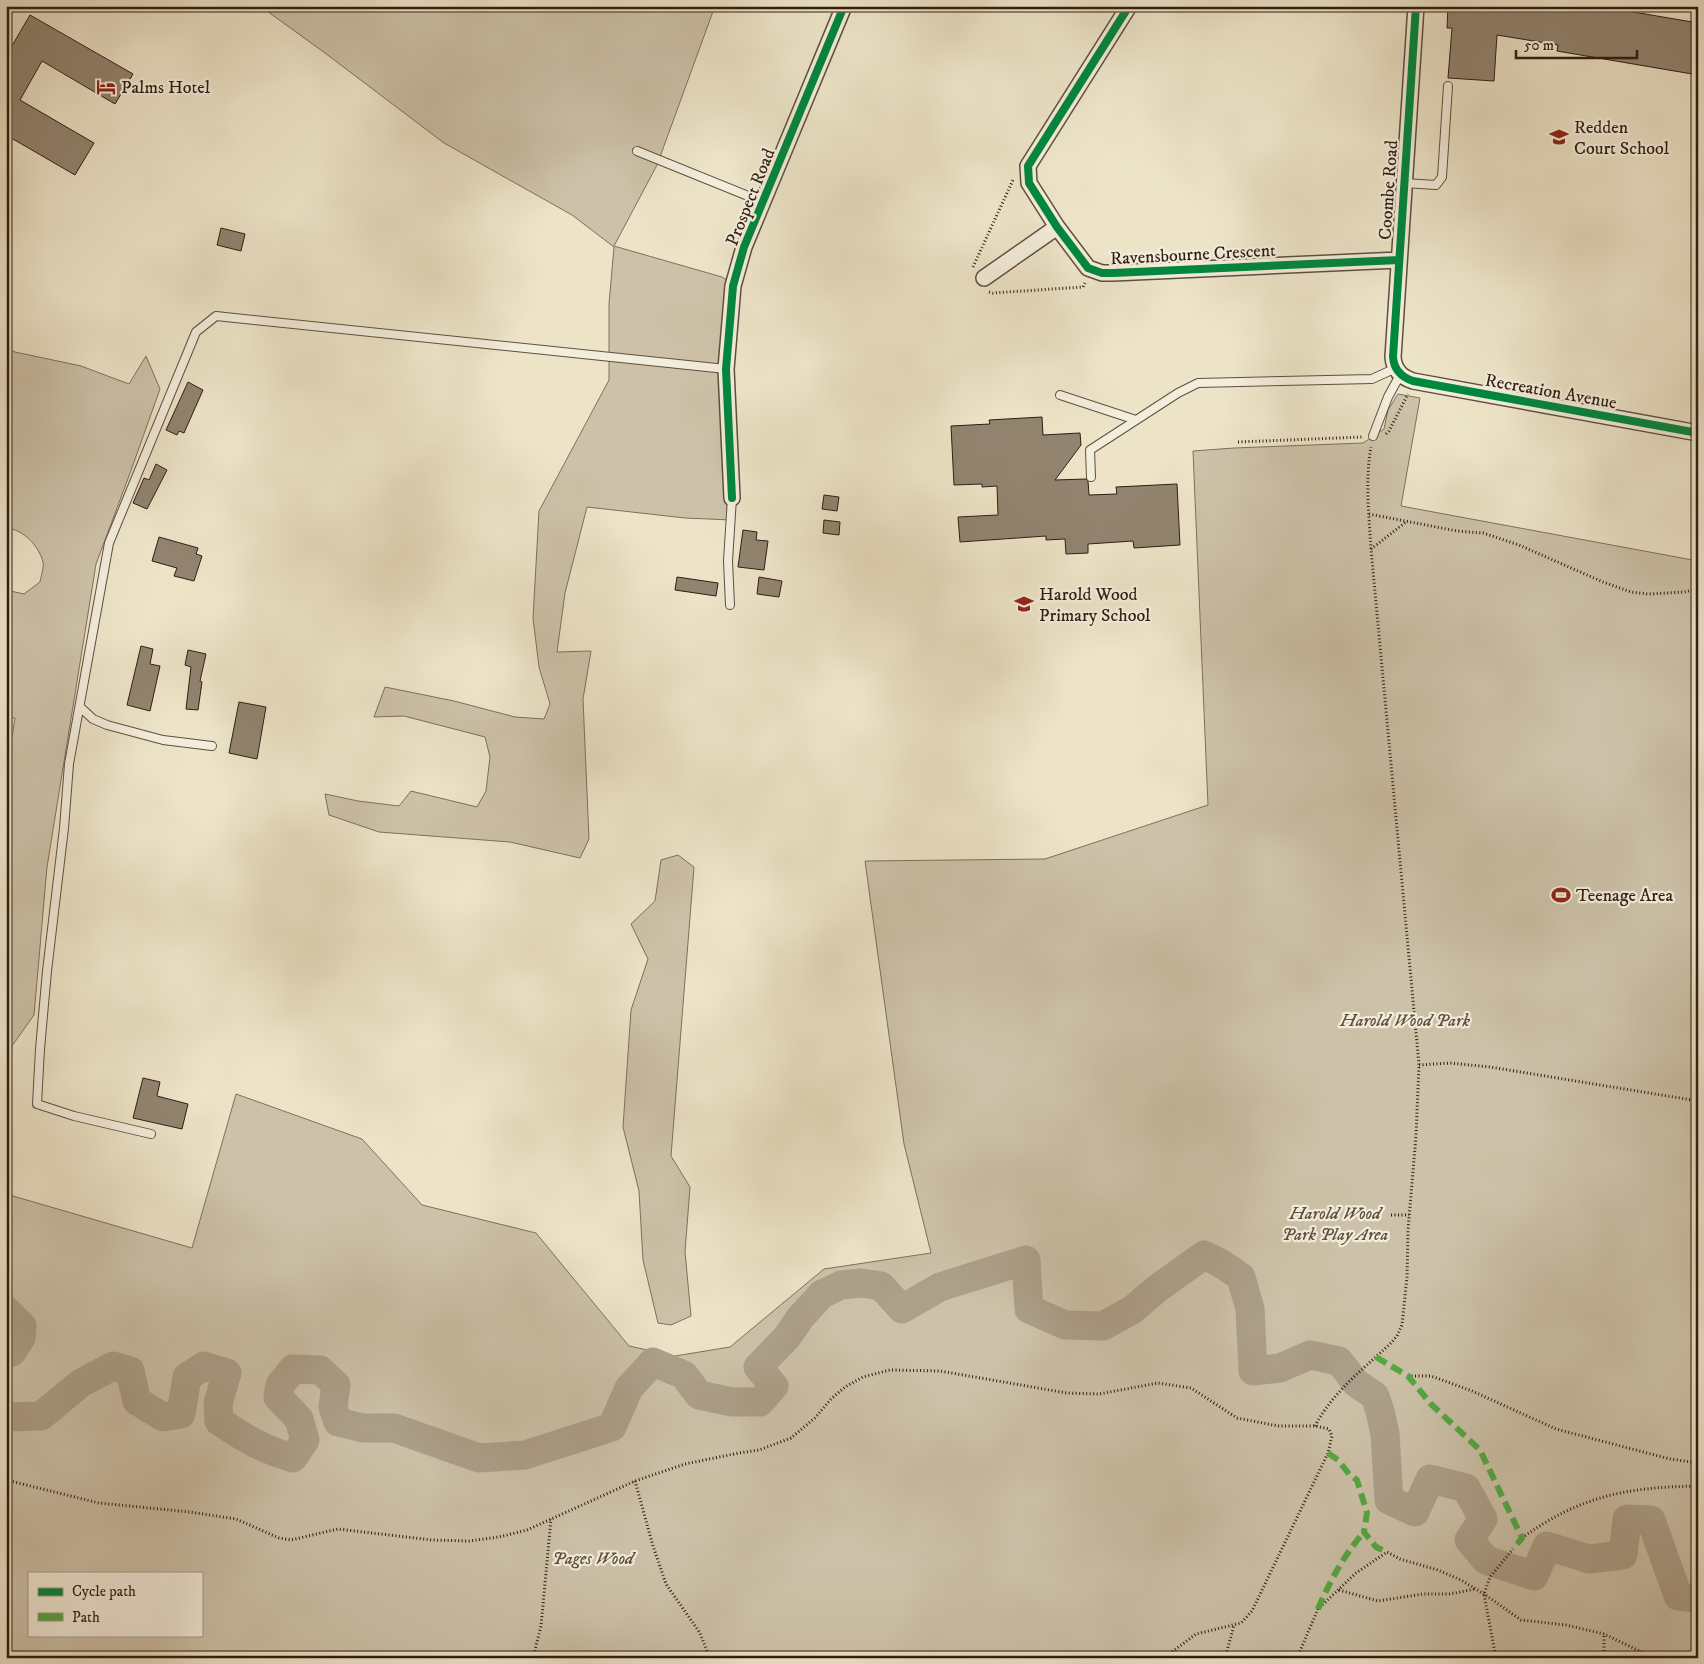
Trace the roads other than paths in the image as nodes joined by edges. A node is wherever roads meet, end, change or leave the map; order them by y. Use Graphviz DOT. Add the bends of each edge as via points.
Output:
graph roads {
  1 [pos="844,6"];
  2 [pos="1129,6"];
  3 [pos="1416,6"];
  4 [pos="1425,6"];
  5 [pos="1434,7"];
  6 [pos="1448,86"];
  7 [pos="637,150"];
  8 [pos="1404,183"];
  9 [pos="763,202"];
  10 [pos="1057,227"];
  11 [pos="1399,260"];
  12 [pos="984,278"];
  13 [pos="726,369"];
  14 [pos="1403,375"];
  15 [pos="1060,395"];
  16 [pos="1136,420"];
  17 [pos="1698,433"];
  18 [pos="1373,436"];
  19 [pos="1091,477"];
  20 [pos="732,498"];
  21 [pos="730,605"];
  22 [pos="80,707"];
  23 [pos="212,746"];
  24 [pos="151,1134"];
  1 -- 9 [label="street, Prospect Road"];
  2 -- 10 [label="street, Ravensbourne Crescent" via="1028,166 1029,183"];
  3 -- 8 [label="street, Coombe Road"];
  4 -- 5 [label="lane"];
  6 -- 8 [label="lane" via="1442,177 1436,185"];
  7 -- 9 [label="lane"];
  8 -- 11 [label="street, Coombe Road"];
  9 -- 13 [label="street, Prospect Road" via="744,247 733,286"];
  10 -- 11 [label="street, Ravensbourne Crescent" via="1088,268 1102,273"];
  10 -- 12 [label="street"];
  11 -- 14 [label="street, Coombe Road" via="1393,357"];
  13 -- 20 [label="street, Prospect Road"];
  13 -- 22 [label="lane" via="216,316 196,332 109,543"];
  14 -- 16 [label="lane" via="1372,379 1198,382"];
  14 -- 17 [label="street, Recreation Avenue"];
  14 -- 18 [label="lane" via="1388,397"];
  15 -- 16 [label="lane"];
  16 -- 19 [label="lane" via="1090,450"];
  20 -- 21 [label="lane" via="728,561"];
  22 -- 23 [label="lane" via="93,719 107,725 163,740"];
  22 -- 24 [label="lane" via="69,764 47,971 37,1104"];
}
